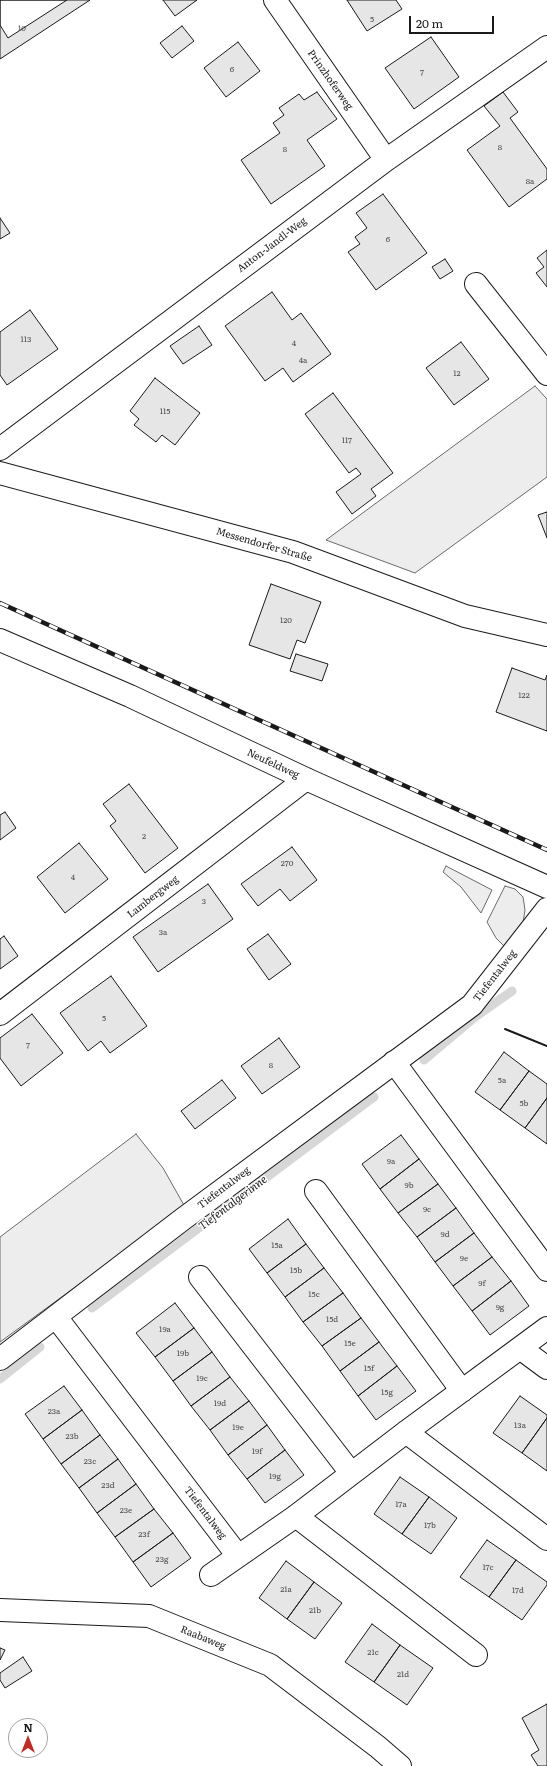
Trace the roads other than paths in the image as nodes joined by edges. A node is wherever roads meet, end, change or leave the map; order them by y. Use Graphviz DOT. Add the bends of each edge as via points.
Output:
graph roads {
  1 [pos="275,0"];
  2 [pos="547,47"];
  3 [pos="386,160"];
  4 [pos="476,284"];
  5 [pos="547,374"];
  6 [pos="0,449"];
  7 [pos="0,473"];
  8 [pos="547,635"];
  9 [pos="0,640"];
  10 [pos="306,779"];
  11 [pos="547,887"];
  12 [pos="547,909"];
  13 [pos="0,1014"];
  14 [pos="394,1062"];
  15 [pos="316,1191"];
  16 [pos="547,1270"];
  17 [pos="200,1277"];
  18 [pos="56,1317"];
  19 [pos="547,1328"];
  20 [pos="520,1348"];
  21 [pos="0,1359"];
  22 [pos="547,1368"];
  23 [pos="462,1391"];
  24 [pos="406,1432"];
  25 [pos="351,1473"];
  26 [pos="296,1516"];
  27 [pos="547,1539"];
  28 [pos="238,1556"];
  29 [pos="211,1575"];
  30 [pos="0,1610"];
  31 [pos="476,1655"];
  32 [pos="400,1766"];
  1 -- 3 [label="street, Prinzhoferweg"];
  2 -- 3 [label="street, Anton-Jandl-Weg"];
  3 -- 6 [label="street, Anton-Jandl-Weg"];
  4 -- 5 [label="street"];
  7 -- 8 [label="street, Messendorfer Straße" via="293,552 465,616"];
  9 -- 10 [label="street, Neufeldweg" via="130,696"];
  10 -- 11 [label="street, Neufeldweg"];
  10 -- 13 [label="street, Lambergweg"];
  12 -- 14 [label="street, Tiefentalweg" via="472,1005"];
  14 -- 16 [label="street"];
  14 -- 18 [label="street, Tiefentalweg"];
  15 -- 23 [label="street"];
  17 -- 25 [label="street"];
  18 -- 21 [label="street, Tiefentalweg"];
  18 -- 28 [label="street, Tiefentalweg"];
  19 -- 20 [label="street"];
  20 -- 22 [label="street"];
  20 -- 23 [label="street"];
  23 -- 24 [label="street"];
  24 -- 25 [label="street"];
  24 -- 27 [label="street"];
  25 -- 26 [label="street"];
  26 -- 28 [label="street"];
  26 -- 31 [label="street"];
  28 -- 29 [label="street"];
  30 -- 32 [label="street, Raabaweg" via="149,1616 270,1665"];
}
